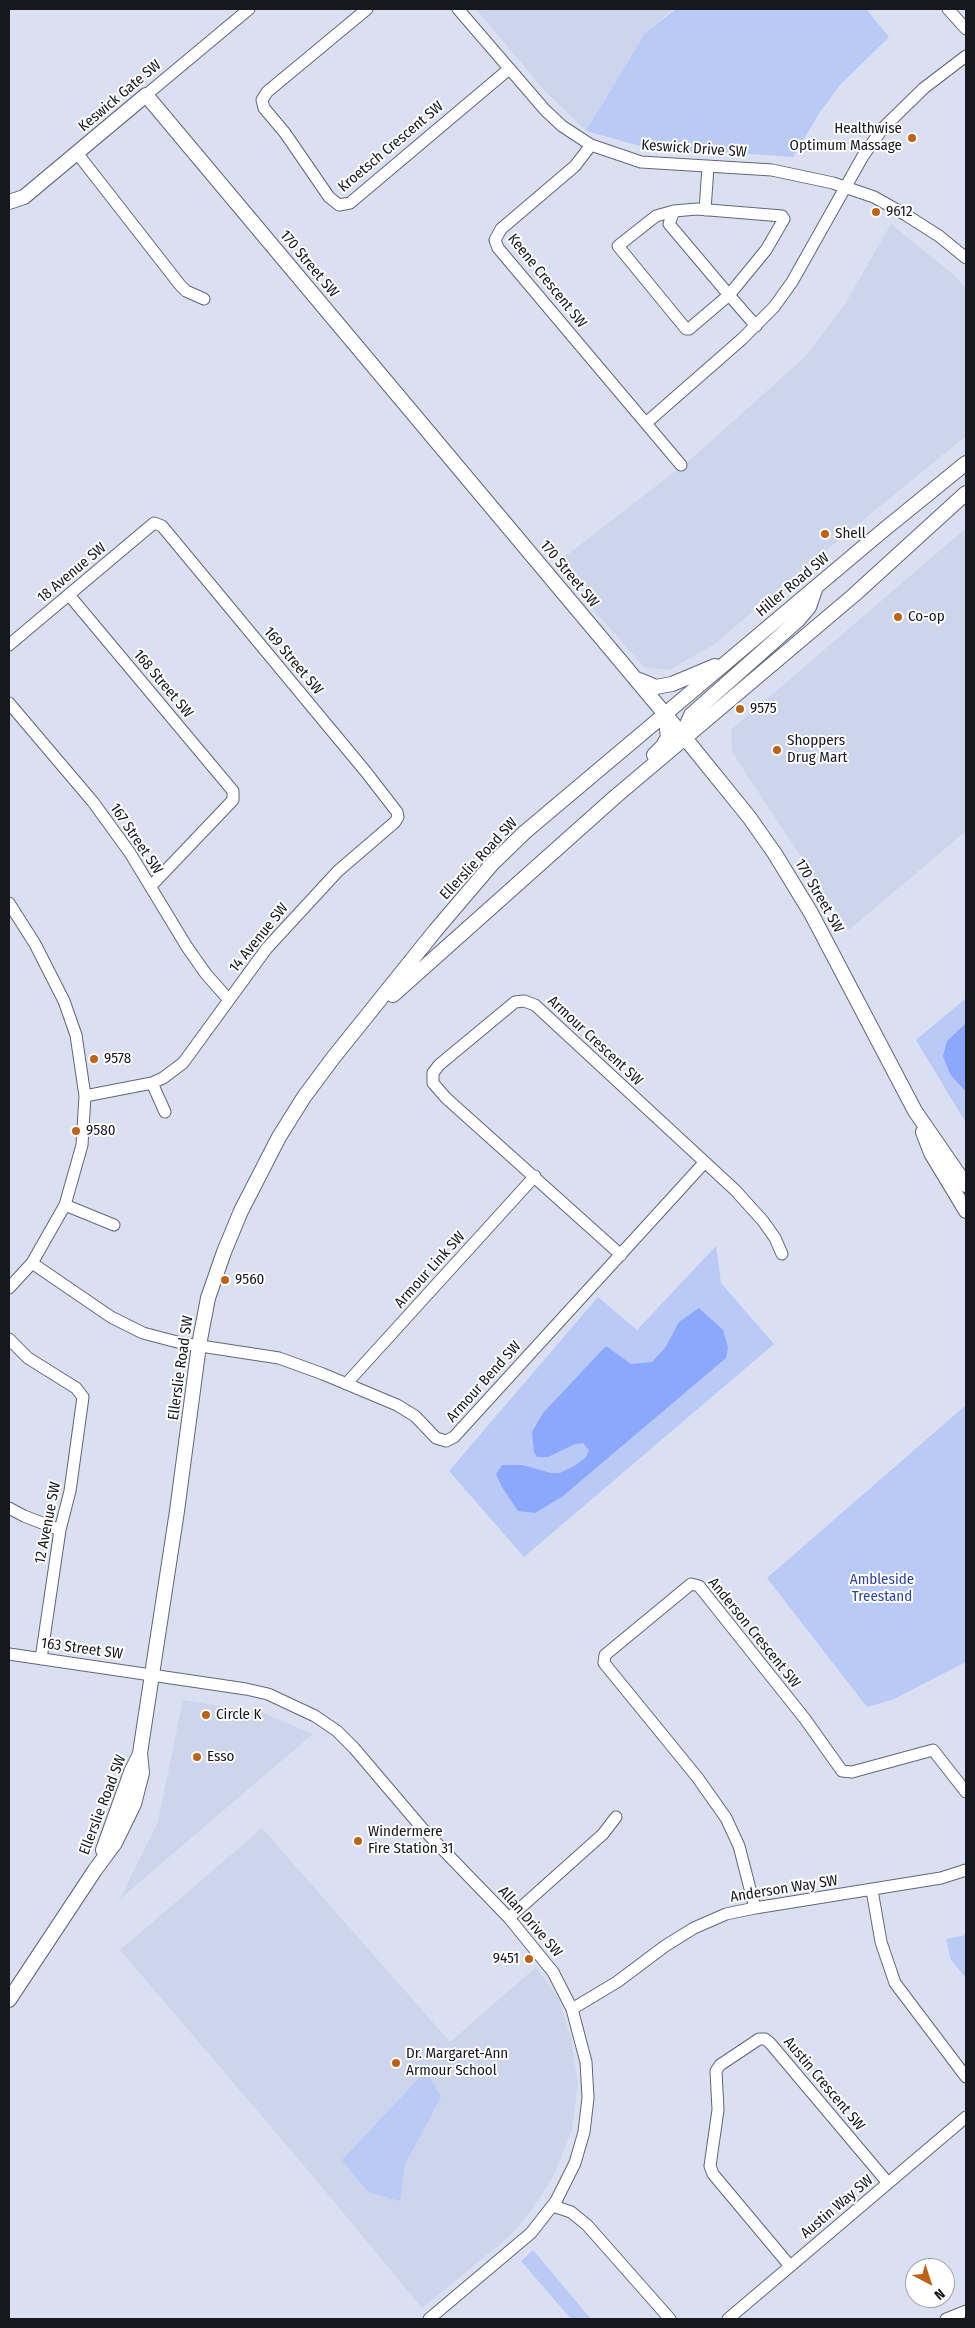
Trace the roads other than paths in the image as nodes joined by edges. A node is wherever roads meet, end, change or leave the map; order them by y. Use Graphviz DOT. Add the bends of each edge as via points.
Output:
graph roads {
  1 [pos="250,9"];
  2 [pos="367,9"];
  3 [pos="458,9"];
  4 [pos="948,9"];
  5 [pos="966,29"];
  6 [pos="966,56"];
  7 [pos="508,69"];
  8 [pos="146,95"];
  9 [pos="591,145"];
  10 [pos="77,153"];
  11 [pos="708,166"];
  12 [pos="846,186"];
  13 [pos="9,202"];
  14 [pos="705,210"];
  15 [pos="674,211"];
  16 [pos="966,258"];
  17 [pos="729,295"];
  18 [pos="204,299"];
  19 [pos="756,326"];
  20 [pos="646,423"];
  21 [pos="966,463"];
  22 [pos="681,465"];
  23 [pos="966,493"];
  24 [pos="158,524"];
  25 [pos="816,586"];
  26 [pos="69,596"];
  27 [pos="9,645"];
  28 [pos="731,658"];
  29 [pos="632,674"];
  30 [pos="9,702"];
  31 [pos="665,714"];
  32 [pos="685,738"];
  33 [pos="398,817"];
  34 [pos="528,874"];
  35 [pos="150,886"];
  36 [pos="9,903"];
  37 [pos="229,1000"];
  38 [pos="360,1026"];
  39 [pos="152,1083"];
  40 [pos="85,1096"];
  41 [pos="915,1110"];
  42 [pos="165,1112"];
  43 [pos="704,1163"];
  44 [pos="536,1176"];
  45 [pos="966,1185"];
  46 [pos="65,1205"];
  47 [pos="966,1211"];
  48 [pos="114,1225"];
  49 [pos="782,1254"];
  50 [pos="621,1255"];
  51 [pos="32,1262"];
  52 [pos="9,1288"];
  53 [pos="9,1339"];
  54 [pos="198,1345"];
  55 [pos="346,1384"];
  56 [pos="9,1508"];
  57 [pos="60,1530"];
  58 [pos="9,1654"];
  59 [pos="41,1659"];
  60 [pos="151,1674"];
  61 [pos="966,1792"];
  62 [pos="616,1817"];
  63 [pos="966,1870"];
  64 [pos="872,1890"];
  65 [pos="755,1908"];
  66 [pos="509,1918"];
  67 [pos="9,2000"];
  68 [pos="572,2008"];
  69 [pos="966,2078"];
  70 [pos="966,2117"];
  71 [pos="888,2183"];
  72 [pos="553,2206"];
  73 [pos="790,2266"];
  74 [pos="966,2311"];
  75 [pos="428,2319"];
  76 [pos="670,2319"];
  77 [pos="728,2319"];
  78 [pos="946,2319"];
  1 -- 8 [label="street, Keswick Gate SW"];
  2 -- 7 [label="street, Kroetsch Crescent SW" via="267,92 262,100 264,108 332,201 339,205 350,203"];
  3 -- 7 [label="street, Keswick Drive SW"];
  4 -- 5 [label="street"];
  6 -- 12 [label="street" via="894,116 868,149"];
  7 -- 9 [label="street, Keswick Drive SW" via="562,126"];
  8 -- 10 [label="main road, Keswick Gate SW"];
  8 -- 29 [label="main road, 170 Street SW"];
  9 -- 11 [label="street, Keswick Drive SW" via="641,162"];
  9 -- 20 [label="street, Keene Crescent SW" via="575,166 501,229 494,240"];
  10 -- 13 [label="main road, Keswick Gate SW" via="24,197"];
  10 -- 18 [label="street" via="180,285"];
  11 -- 12 [label="street, Keswick Drive SW" via="772,170"];
  11 -- 14 [label="street"];
  12 -- 16 [label="street, Keswick Drive SW" via="906,214"];
  12 -- 19 [label="street" via="792,282"];
  14 -- 15 [label="street"];
  14 -- 17 [label="street" via="782,216 784,219 766,250"];
  15 -- 17 [label="street" via="669,224"];
  15 -- 17 [label="street" via="656,216 618,246 686,329"];
  17 -- 19 [label="street"];
  19 -- 20 [label="street"];
  20 -- 22 [label="street, Keene Crescent SW"];
  21 -- 25 [label="main road, Hiller Road SW"];
  23 -- 32 [label="main road" via="854,595"];
  24 -- 26 [label="street, 18 Avenue SW"];
  24 -- 33 [label="street, 169 Street SW" via="366,772"];
  25 -- 28 [label="main road, Hiller Road SW"];
  25 -- 32 [label="main road" via="809,607 798,620 691,714 684,731"];
  26 -- 27 [label="street, 18 Avenue SW"];
  26 -- 35 [label="street, 168 Street SW" via="233,791 233,800"];
  28 -- 29 [label="main road" via="685,680 656,687"];
  28 -- 31 [label="main road, Hiller Road SW"];
  29 -- 31 [label="main road, 170 Street SW"];
  30 -- 35 [label="street, 167 Street SW" via="93,802"];
  31 -- 32 [label="main road, 170 Street SW"];
  31 -- 34 [label="main road" via="668,737 663,746 545,849"];
  31 -- 38 [label="main road, Ellerslie Road SW" via="525,832 492,864"];
  32 -- 34 [label="main road, Ellerslie Road SW"];
  32 -- 41 [label="main road, 170 Street SW" via="780,862 819,928"];
  33 -- 37 [label="street, 14 Avenue SW" via="308,903 267,948"];
  34 -- 38 [label="main road, Ellerslie Road SW"];
  35 -- 37 [label="street, 167 Street SW" via="187,947"];
  36 -- 40 [label="street" via="64,1002 76,1035"];
  37 -- 39 [label="street, 14 Avenue SW" via="184,1063"];
  38 -- 54 [label="main road, Ellerslie Road SW" via="304,1096 260,1170 224,1252 208,1298"];
  39 -- 40 [label="street, 14 Avenue SW"];
  39 -- 42 [label="street"];
  40 -- 46 [label="street" via="82,1145"];
  41 -- 45 [label="main road, 170 Street SW"];
  41 -- 47 [label="main road, 170 Street SW" via="930,1153"];
  43 -- 44 [label="street, Armour Crescent SW" via="535,1005 524,1001 506,1007 432,1073 433,1083 446,1098"];
  43 -- 49 [label="street, Armour Crescent SW" via="763,1221"];
  43 -- 50 [label="street, Armour Bend SW"];
  44 -- 50 [label="street, Armour Crescent SW"];
  44 -- 55 [label="street, Armour Link SW"];
  46 -- 48 [label="street"];
  46 -- 51 [label="street"];
  50 -- 55 [label="street, Armour Bend SW" via="454,1437 446,1441 436,1438 415,1416 397,1405"];
  51 -- 52 [label="street"];
  51 -- 54 [label="street, Armour Bend SW" via="111,1318 143,1332"];
  53 -- 57 [label="street, 12 Avenue SW" via="38,1365 81,1392 83,1402 70,1491"];
  54 -- 55 [label="street, Armour Bend SW" via="279,1358"];
  54 -- 60 [label="main road, Ellerslie Road SW" via="178,1503"];
  56 -- 57 [label="street"];
  57 -- 59 [label="street, 12 Avenue SW"];
  58 -- 59 [label="street, 163 Street SW"];
  59 -- 60 [label="street, 163 Street SW"];
  60 -- 66 [label="street, Allan Drive SW" via="268,1694 323,1720 354,1748 422,1828"];
  60 -- 67 [label="main road, Ellerslie Road SW" via="140,1753 96,1870"];
  61 -- 65 [label="street, Anderson Crescent SW" via="932,1750 846,1773 842,1771 805,1719 699,1586 691,1584 605,1655 604,1663 697,1777 726,1818 739,1846"];
  62 -- 66 [label="street" via="603,1834"];
  63 -- 64 [label="street, Anderson Way SW" via="941,1878"];
  64 -- 65 [label="street, Anderson Way SW"];
  64 -- 69 [label="street" via="881,1942 895,1983"];
  65 -- 68 [label="street, Anderson Way SW" via="726,1914 694,1928 618,1982"];
  66 -- 68 [label="street, Allan Drive SW" via="553,1972"];
  68 -- 72 [label="street, Allan Drive SW" via="584,2045 588,2098 584,2132 575,2163"];
  70 -- 71 [label="street, Austin Way SW"];
  71 -- 73 [label="street, Austin Way SW"];
  71 -- 73 [label="street, Austin Crescent SW" via="765,2039 759,2039 720,2065 716,2071 718,2110 710,2166 713,2174"];
  72 -- 75 [label="street, Allan Drive SW" via="517,2246"];
  72 -- 76 [label="street" via="570,2212 588,2225"];
  73 -- 77 [label="street, Austin Way SW"];
  74 -- 78 [label="street"];
}
